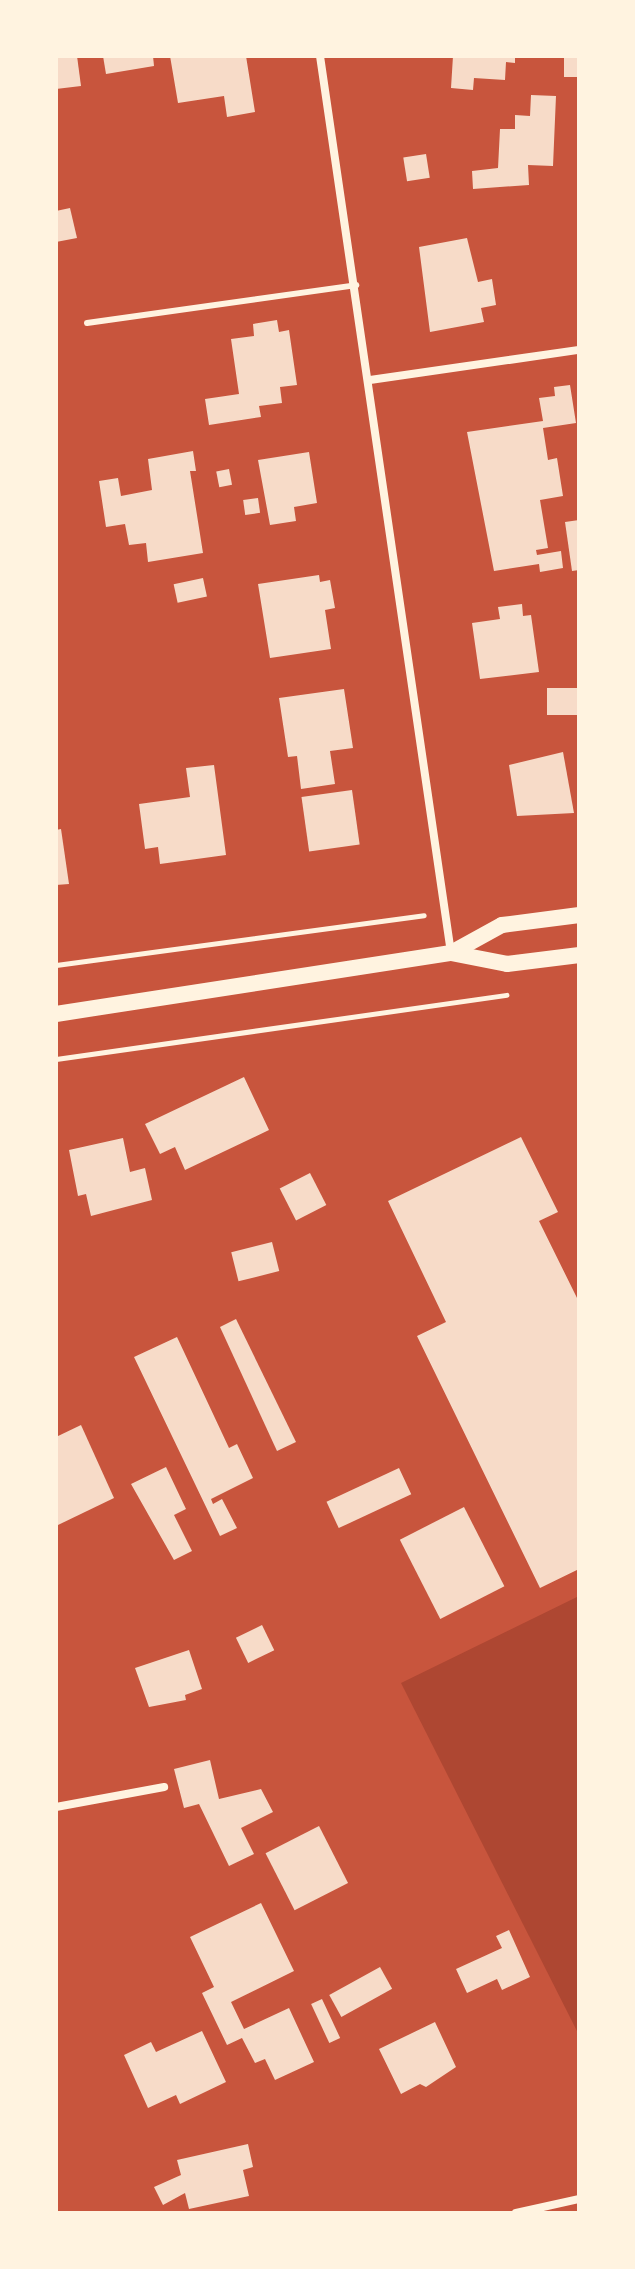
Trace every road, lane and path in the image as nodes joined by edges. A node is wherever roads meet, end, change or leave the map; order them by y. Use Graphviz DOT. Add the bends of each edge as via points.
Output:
graph roads {
  1 [pos="320,56"];
  2 [pos="356,285"];
  3 [pos="87,323"];
  4 [pos="579,350"];
  5 [pos="370,380"];
  6 [pos="445,912"];
  7 [pos="579,915"];
  8 [pos="451,953"];
  9 [pos="579,955"];
  10 [pos="56,965"];
  11 [pos="519,993"];
  12 [pos="56,1006"];
  13 [pos="76,1007"];
  14 [pos="56,1014"];
  15 [pos="56,1059"];
  16 [pos="164,1787"];
  17 [pos="56,1807"];
  18 [pos="579,2199"];
  19 [pos="516,2213"];
  1 -- 2 [label="street"];
  2 -- 3 [label="lane"];
  2 -- 5 [label="street"];
  4 -- 5 [label="street"];
  5 -- 6 [label="street"];
  6 -- 8 [label="street"];
  6 -- 10 [label="path"];
  7 -- 8 [label="main road" via="502,925"];
  8 -- 9 [label="main road" via="507,964"];
  8 -- 13 [label="main road"];
  11 -- 15 [label="path"];
  12 -- 13 [label="main road"];
  13 -- 14 [label="main road"];
  16 -- 17 [label="street"];
  18 -- 19 [label="street"];
}
